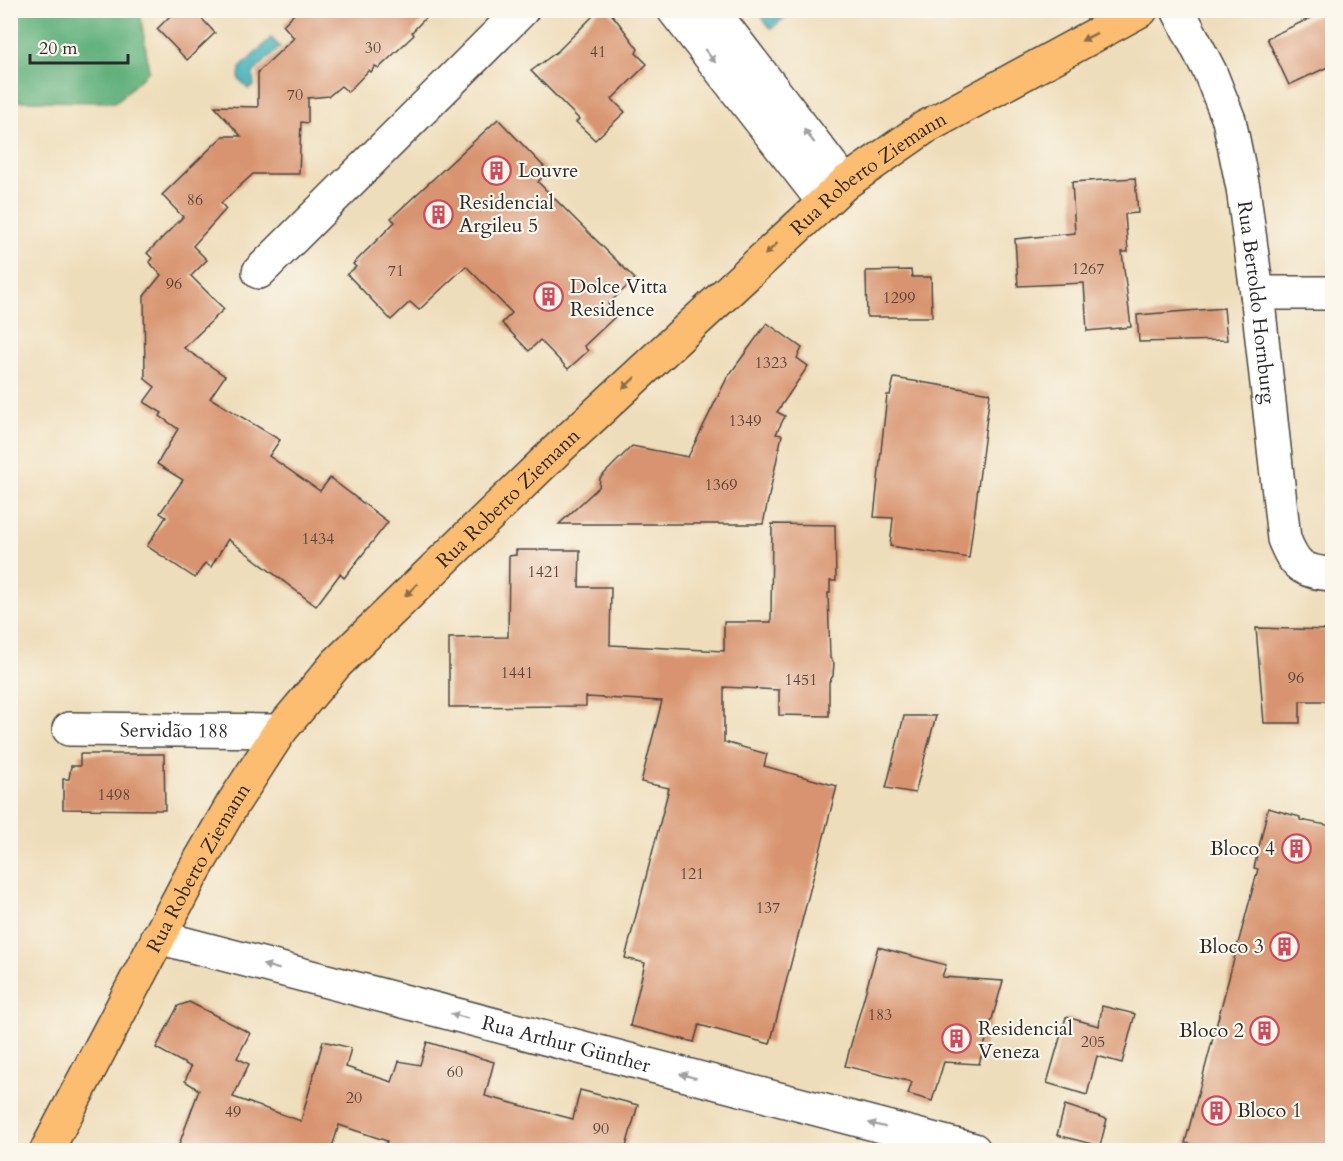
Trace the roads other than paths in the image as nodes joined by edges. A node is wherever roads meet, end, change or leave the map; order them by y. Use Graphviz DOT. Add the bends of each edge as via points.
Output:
graph roads {
  1 [pos="522,10"];
  2 [pos="674,10"];
  3 [pos="711,10"];
  4 [pos="1141,10"];
  5 [pos="1178,10"];
  6 [pos="834,192"];
  7 [pos="258,272"];
  8 [pos="1257,293"];
  9 [pos="1332,293"];
  10 [pos="1332,574"];
  11 [pos="69,729"];
  12 [pos="280,731"];
  13 [pos="158,937"];
  14 [pos="47,1150"];
  15 [pos="974,1150"];
  1 -- 7 [label="street"];
  2 -- 6 [label="street, one-way"];
  6 -- 3 [label="street, one-way"];
  4 -- 6 [label="main road, Rua Roberto Ziemann, one-way" via="924,128"];
  5 -- 8 [label="street, Rua Bertoldo Hornburg" via="1210,72 1228,120 1243,188"];
  6 -- 12 [label="main road, Rua Roberto Ziemann, one-way" via="416,585 336,664"];
  8 -- 9 [label="street"];
  8 -- 10 [label="street, Rua Bertoldo Hornburg" via="1284,539 1293,561 1312,573"];
  11 -- 12 [label="street, Servidão 188"];
  12 -- 13 [label="main road, Rua Roberto Ziemann" via="232,805"];
  13 -- 14 [label="main road, Rua Roberto Ziemann"];
  15 -- 13 [label="street, Rua Arthur Günther, one-way"];
}
